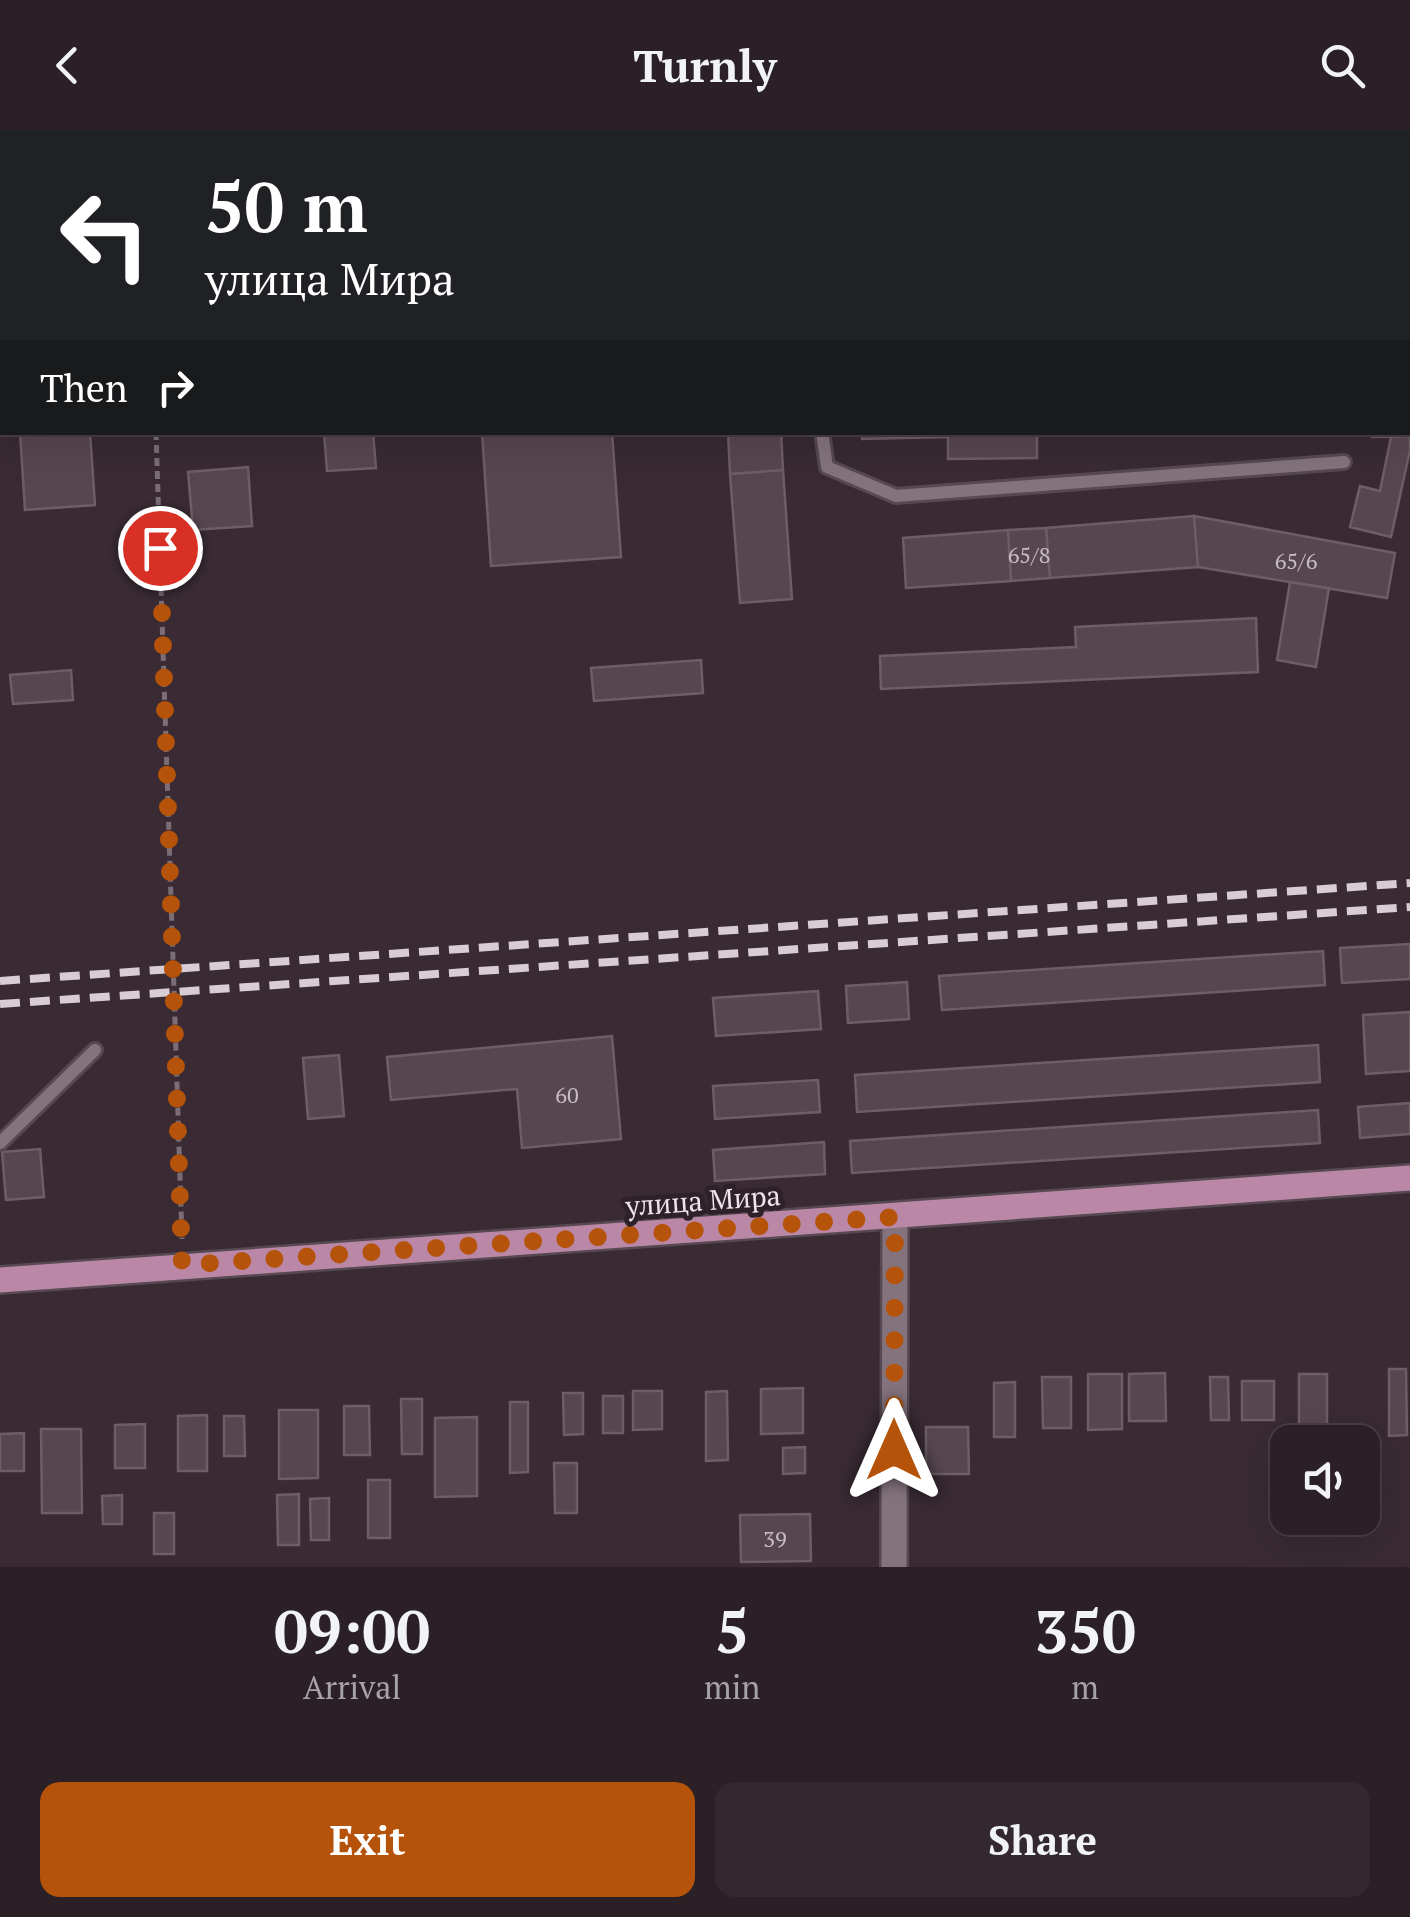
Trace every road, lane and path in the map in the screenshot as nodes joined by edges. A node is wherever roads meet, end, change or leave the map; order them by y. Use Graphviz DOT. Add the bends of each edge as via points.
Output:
graph roads {
  1 [pos="156,435"];
  2 [pos="822,435"];
  3 [pos="1344,462"];
  4 [pos="94,1050"];
  5 [pos="0,1144"];
  6 [pos="1410,1178"];
  7 [pos="895,1217"];
  8 [pos="182,1265"];
  9 [pos="0,1280"];
  10 [pos="894,1567"];
  1 -- 8 [label="path"];
  2 -- 3 [label="lane" via="827,467 896,496"];
  4 -- 5 [label="lane"];
  6 -- 7 [label="main road, улица Мира"];
  7 -- 8 [label="main road, улица Мира"];
  7 -- 10 [label="street"];
  8 -- 9 [label="main road, улица Мира"];
}
